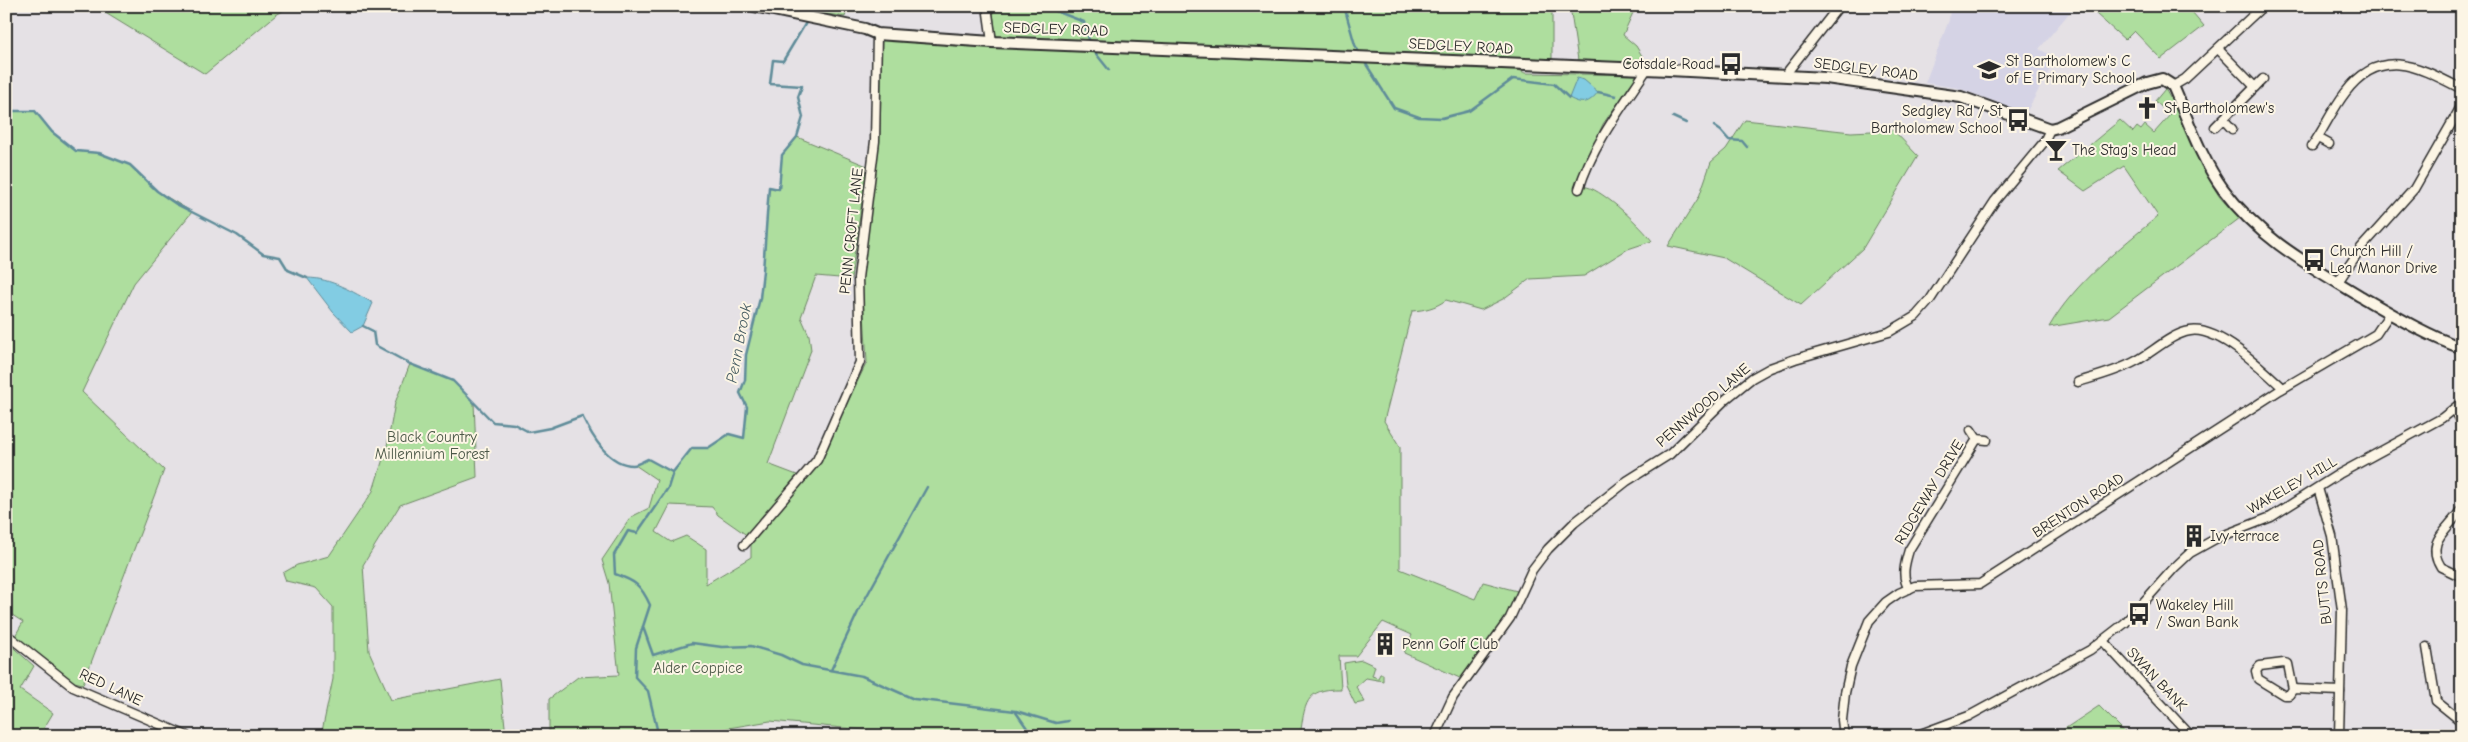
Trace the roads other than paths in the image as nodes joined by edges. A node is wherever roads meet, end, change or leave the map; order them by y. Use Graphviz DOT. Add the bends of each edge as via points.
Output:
graph roads {
  1 [pos="754,6"];
  2 [pos="987,6"];
  3 [pos="1839,6"];
  4 [pos="2263,6"];
  5 [pos="877,34"];
  6 [pos="992,42"];
  7 [pos="2218,49"];
  8 [pos="1647,69"];
  9 [pos="1785,75"];
  10 [pos="2264,79"];
  11 [pos="2170,83"];
  12 [pos="2255,87"];
  13 [pos="2462,89"];
  14 [pos="2462,105"];
  15 [pos="2223,119"];
  16 [pos="2215,127"];
  17 [pos="2050,128"];
  18 [pos="2232,129"];
  19 [pos="2318,138"];
  20 [pos="2329,144"];
  21 [pos="2312,146"];
  22 [pos="1580,189"];
  23 [pos="2338,282"];
  24 [pos="2390,313"];
  25 [pos="2462,348"];
  26 [pos="2078,382"];
  27 [pos="2282,388"];
  28 [pos="2462,402"];
  29 [pos="2454,410"];
  30 [pos="2462,424"];
  31 [pos="1971,430"];
  32 [pos="1977,439"];
  33 [pos="1987,440"];
  34 [pos="2318,488"];
  35 [pos="2462,508"];
  36 [pos="744,545"];
  37 [pos="2462,576"];
  38 [pos="1909,589"];
  39 [pos="6,634"];
  40 [pos="2104,641"];
  41 [pos="2427,647"];
  42 [pos="2293,689"];
  43 [pos="2340,691"];
  44 [pos="2462,722"];
  45 [pos="1943,727"];
  46 [pos="187,736"];
  47 [pos="1435,736"];
  48 [pos="1844,736"];
  49 [pos="1915,736"];
  50 [pos="1944,736"];
  51 [pos="2191,736"];
  52 [pos="2338,736"];
  1 -- 5 [label="street, SEDGLEY ROAD"];
  2 -- 6 [label="street"];
  3 -- 9 [label="street"];
  4 -- 7 [label="street"];
  5 -- 6 [label="street, SEDGLEY ROAD"];
  5 -- 36 [label="street, PENN CROFT LANE" via="875,141 858,278 860,362 817,460"];
  6 -- 8 [label="street, SEDGLEY ROAD"];
  7 -- 11 [label="street"];
  7 -- 12 [label="street"];
  8 -- 9 [label="street, SEDGLEY ROAD"];
  8 -- 22 [label="street" via="1602,137 1587,165"];
  9 -- 17 [label="street, SEDGLEY ROAD" via="1853,80 1961,97"];
  10 -- 12 [label="street"];
  11 -- 17 [label="street" via="2147,83"];
  11 -- 23 [label="street" via="2210,168 2236,205 2271,240"];
  12 -- 15 [label="street"];
  13 -- 19 [label="street" via="2416,67 2389,64 2357,79 2344,94"];
  14 -- 23 [label="street" via="2414,189 2361,248"];
  15 -- 16 [label="street"];
  15 -- 18 [label="street"];
  17 -- 47 [label="street, PENNWOOD LANE" via="2044,142 1995,201 1916,316 1889,332 1795,358 1752,378 1670,454 1627,481 1568,528 1532,570 1510,618 1453,697"];
  19 -- 20 [label="street"];
  19 -- 21 [label="street"];
  23 -- 24 [label="street"];
  24 -- 25 [label="street"];
  24 -- 27 [label="street, BRENTON ROAD" via="2376,334"];
  26 -- 27 [label="street" via="2136,362 2192,330 2205,333 2251,357"];
  27 -- 38 [label="street, BRENTON ROAD" via="1980,584"];
  28 -- 29 [label="street, WAKELEY HILL"];
  29 -- 30 [label="street"];
  29 -- 34 [label="street, WAKELEY HILL"];
  31 -- 32 [label="street, RIDGEWAY DRIVE"];
  32 -- 33 [label="street, RIDGEWAY DRIVE"];
  32 -- 38 [label="street, RIDGEWAY DRIVE" via="1909,550 1905,583"];
  34 -- 40 [label="street, WAKELEY HILL" via="2271,517 2190,553 2126,623"];
  34 -- 43 [label="street, BUTTS ROAD" via="2332,536 2342,610"];
  35 -- 37 [label="street" via="2439,535 2435,548 2441,567"];
  38 -- 48 [label="street, BRENTON ROAD" via="1876,611 1861,639 1845,692"];
  39 -- 46 [label="street, RED LANE" via="73,687"];
  40 -- 45 [label="street, WAKELEY HILL" via="1986,707"];
  40 -- 51 [label="street, SWAN BANK"];
  41 -- 44 [label="street" via="2436,701"];
  42 -- 42 [label="street" via="2289,695 2279,693 2258,679 2256,671 2260,666 2288,664"];
  42 -- 43 [label="street"];
  43 -- 52 [label="street, BUTTS ROAD"];
  45 -- 49 [label="street, WAKELEY HILL"];
  45 -- 50 [label="street"];
}
